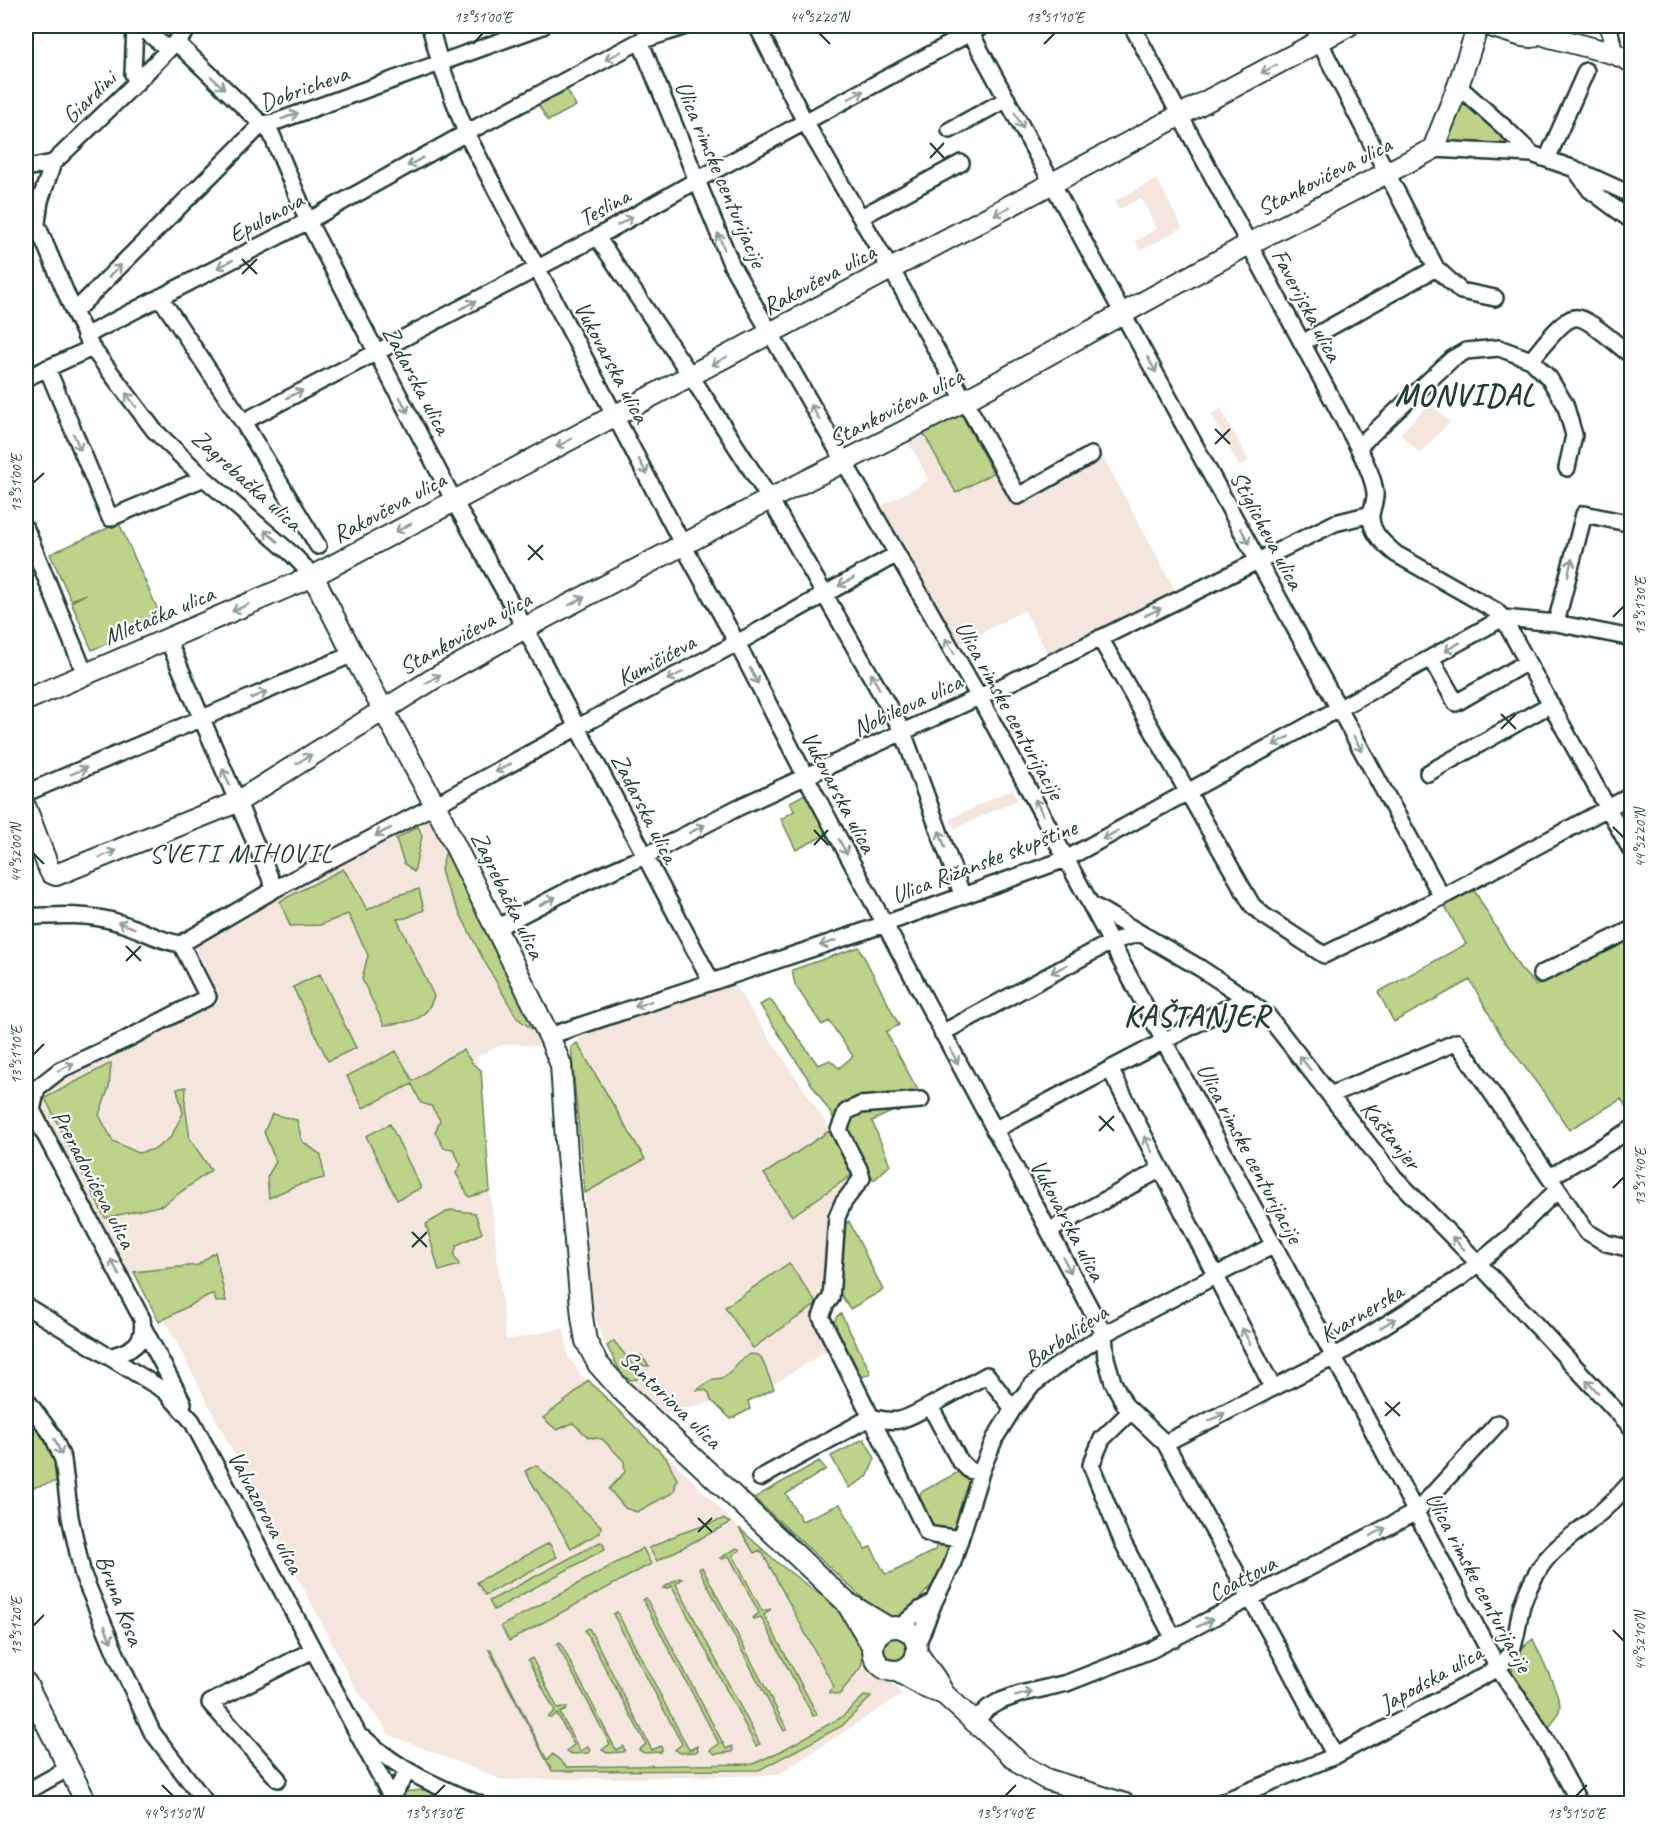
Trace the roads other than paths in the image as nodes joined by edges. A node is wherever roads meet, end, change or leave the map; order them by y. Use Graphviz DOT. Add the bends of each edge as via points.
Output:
graph roads {
  1 [pos="137,26"];
  2 [pos="191,26"];
  3 [pos="430,26"];
  4 [pos="543,26"];
  5 [pos="686,26"];
  6 [pos="758,26"];
  7 [pos="1132,26"];
  8 [pos="1348,26"];
  9 [pos="1478,26"];
  10 [pos="1490,26"];
  11 [pos="1519,26"];
  12 [pos="1607,26"];
  13 [pos="974,27"];
  14 [pos="1317,33"];
  15 [pos="1550,37"];
  16 [pos="640,41"];
  17 [pos="172,46"];
  18 [pos="1623,58"];
  19 [pos="440,63"];
  20 [pos="1586,71"];
  21 [pos="137,82"];
  22 [pos="1458,86"];
  23 [pos="1007,99"];
  24 [pos="1180,116"];
  25 [pos="805,122"];
  26 [pos="262,124"];
  27 [pos="950,130"];
  28 [pos="466,133"];
  29 [pos="1433,149"];
  30 [pos="1532,154"];
  31 [pos="1547,159"];
  32 [pos="53,163"];
  33 [pos="961,163"];
  34 [pos="26,168"];
  35 [pos="1575,169"];
  36 [pos="1386,172"];
  37 [pos="697,180"];
  38 [pos="1053,184"];
  39 [pos="1632,195"];
  40 [pos="26,199"];
  41 [pos="861,217"];
  42 [pos="308,221"];
  43 [pos="1632,221"];
  44 [pos="37,223"];
  45 [pos="597,237"];
  46 [pos="1249,244"];
  47 [pos="1436,268"];
  48 [pos="537,269"];
  49 [pos="160,297"];
  50 [pos="1495,298"];
  51 [pos="74,312"];
  52 [pos="1123,314"];
  53 [pos="771,333"];
  54 [pos="88,342"];
  55 [pos="1302,343"];
  56 [pos="377,353"];
  57 [pos="1632,356"];
  58 [pos="1531,360"];
  59 [pos="47,368"];
  60 [pos="685,368"];
  61 [pos="26,378"];
  62 [pos="696,384"];
  63 [pos="964,401"];
  64 [pos="615,416"];
  65 [pos="243,422"];
  66 [pos="1358,447"];
  67 [pos="1091,455"];
  68 [pos="844,462"];
  69 [pos="1567,468"];
  70 [pos="204,478"];
  71 [pos="770,499"];
  72 [pos="454,501"];
  73 [pos="1371,514"];
  74 [pos="1632,524"];
  75 [pos="26,529"];
  76 [pos="683,545"];
  77 [pos="318,546"];
  78 [pos="897,554"];
  79 [pos="1258,560"];
  80 [pos="313,576"];
  81 [pos="826,594"];
  82 [pos="1503,618"];
  83 [pos="1556,623"];
  84 [pos="525,628"];
  85 [pos="1100,638"];
  86 [pos="1632,638"];
  87 [pos="168,640"];
  88 [pos="737,643"];
  89 [pos="353,654"];
  90 [pos="1431,659"];
  91 [pos="1527,662"];
  92 [pos="85,674"];
  93 [pos="979,696"];
  94 [pos="26,700"];
  95 [pos="1551,704"];
  96 [pos="383,709"];
  97 [pos="1339,709"];
  98 [pos="202,720"];
  99 [pos="578,727"];
  100 [pos="903,732"];
  101 [pos="1428,773"];
  102 [pos="806,777"];
  103 [pos="1188,792"];
  104 [pos="26,793"];
  105 [pos="1632,795"];
  106 [pos="237,802"];
  107 [pos="435,805"];
  108 [pos="26,808"];
  109 [pos="1608,808"];
  110 [pos="1632,852"];
  111 [pos="645,856"];
  112 [pos="1066,859"];
  113 [pos="275,889"];
  114 [pos="962,894"];
  115 [pos="1442,897"];
  116 [pos="1090,904"];
  117 [pos="26,917"];
  118 [pos="884,923"];
  119 [pos="496,928"];
  120 [pos="1632,929"];
  121 [pos="1140,933"];
  122 [pos="1111,942"];
  123 [pos="181,944"];
  124 [pos="1541,974"];
  125 [pos="711,981"];
  126 [pos="1246,998"];
  127 [pos="942,1033"];
  128 [pos="549,1035"];
  129 [pos="1164,1040"];
  130 [pos="1110,1069"];
  131 [pos="1330,1095"];
  132 [pos="921,1100"];
  133 [pos="1632,1129"];
  134 [pos="994,1130"];
  135 [pos="1161,1169"];
  136 [pos="1554,1184"];
  137 [pos="1048,1231"];
  138 [pos="1274,1245"];
  139 [pos="1623,1247"];
  140 [pos="1479,1264"];
  141 [pos="1216,1277"];
  142 [pos="26,1306"];
  143 [pos="144,1329"];
  144 [pos="1104,1334"];
  145 [pos="109,1357"];
  146 [pos="1334,1357"];
  147 [pos="1273,1388"];
  148 [pos="26,1398"];
  149 [pos="930,1406"];
  150 [pos="1013,1409"];
  151 [pos="1131,1411"];
  152 [pos="871,1417"];
  153 [pos="192,1421"];
  154 [pos="1498,1423"];
  155 [pos="1632,1428"];
  156 [pos="1165,1443"];
  157 [pos="980,1473"];
  158 [pos="760,1478"];
  159 [pos="1632,1481"];
  160 [pos="1416,1512"];
  161 [pos="960,1539"];
  162 [pos="1250,1599"];
  163 [pos="846,1602"];
  164 [pos="934,1602"];
  165 [pos="894,1627"];
  166 [pos="1174,1639"];
  167 [pos="873,1647"];
  168 [pos="917,1649"];
  169 [pos="313,1650"];
  170 [pos="1498,1668"];
  171 [pos="897,1671"];
  172 [pos="26,1683"];
  173 [pos="944,1694"];
  174 [pos="974,1722"];
  175 [pos="353,1726"];
  176 [pos="1335,1756"];
  177 [pos="69,1768"];
  178 [pos="408,1772"];
  179 [pos="278,1779"];
  180 [pos="26,1792"];
  181 [pos="1237,1799"];
  182 [pos="393,1800"];
  183 [pos="87,1803"];
  184 [pos="207,1803"];
  185 [pos="479,1803"];
  186 [pos="1125,1803"];
  187 [pos="1217,1803"];
  188 [pos="1580,1803"];
  1 -- 17 [label="street, Zadarska ulica"];
  1 -- 21 [label="street" via="133,74"];
  2 -- 17 [label="street, Giardini"];
  3 -- 19 [label="street, Vukovarska ulica"];
  4 -- 19 [label="street, Dobricheva"];
  5 -- 16 [label="street, Epulonova"];
  6 -- 25 [label="street"];
  7 -- 24 [label="street, Faverijska ulica"];
  8 -- 14 [label="main road, Rakovčeva ulica"];
  9 -- 22 [label="main road"];
  10 -- 15 [label="main road" via="1522,36"];
  11 -- 15 [label="main road"];
  12 -- 18 [label="street"];
  13 -- 23 [label="street, Stiglicheva ulica"];
  25 -- 13 [label="street, Teslina, one-way"];
  14 -- 24 [label="main road, Rakovčeva ulica, one-way"];
  14 -- 36 [label="street"];
  15 -- 18 [label="main road"];
  16 -- 28 [label="street, Epulonova, one-way"];
  16 -- 37 [label="street, Ulica rimske centurijacije"];
  17 -- 21 [label="street, Giardini"];
  17 -- 26 [label="street, Zadarska ulica, one-way"];
  26 -- 19 [label="street, Dobricheva, one-way"];
  19 -- 28 [label="street, Vukovarska ulica"];
  20 -- 31 [label="street"];
  21 -- 32 [label="street, Giardini"];
  22 -- 29 [label="main road"];
  22 -- 30 [label="street"];
  23 -- 27 [label="street"];
  23 -- 38 [label="street, Stiglicheva ulica, one-way"];
  24 -- 38 [label="main road, Rakovčeva ulica"];
  24 -- 46 [label="street, Faverijska ulica"];
  25 -- 37 [label="street, Teslina"];
  25 -- 41 [label="street"];
  26 -- 42 [label="street, Zadarska ulica" via="271,133"];
  51 -- 26 [label="street, Dobricheva, one-way"];
  28 -- 42 [label="street, Epulonova, one-way"];
  28 -- 48 [label="street, Vukovarska ulica"];
  29 -- 30 [label="street"];
  29 -- 36 [label="main road, Stankovićeva ulica"];
  30 -- 31 [label="street"];
  31 -- 35 [label="street"];
  32 -- 34 [label="street"];
  32 -- 44 [label="street"];
  33 -- 41 [label="street"];
  35 -- 39 [label="street"];
  35 -- 43 [label="street" via="1590,190"];
  36 -- 46 [label="main road, Stankovićeva ulica"];
  36 -- 47 [label="street"];
  45 -- 37 [label="street, Teslina, one-way"];
  53 -- 37 [label="street, Ulica rimske centurijacije, one-way" via="729,261"];
  38 -- 52 [label="street, Stiglicheva ulica"];
  38 -- 53 [label="main road, Rakovčeva ulica, one-way"];
  40 -- 44 [label="street, Zagrebačka ulica"];
  41 -- 63 [label="street"];
  42 -- 49 [label="street, Epulonova, one-way"];
  42 -- 56 [label="street, Zadarska ulica"];
  44 -- 51 [label="street, Zagrebačka ulica"];
  45 -- 48 [label="street, Teslina"];
  45 -- 60 [label="street"];
  46 -- 52 [label="main road, Stankovićeva ulica"];
  46 -- 55 [label="street, Faverijska ulica"];
  47 -- 50 [label="street" via="1461,291"];
  47 -- 55 [label="street"];
  56 -- 48 [label="street, Teslina, one-way"];
  48 -- 64 [label="street, Vukovarska ulica"];
  49 -- 54 [label="street, Epulonova"];
  49 -- 65 [label="street"];
  51 -- 54 [label="street, Zagrebačka ulica"];
  52 -- 63 [label="main road, Stankovićeva ulica"];
  52 -- 79 [label="street, Stiglicheva ulica, one-way"];
  53 -- 64 [label="main road, Rakovčeva ulica, one-way"];
  68 -- 53 [label="street, Ulica rimske centurijacije, one-way"];
  54 -- 59 [label="street, Epulonova"];
  70 -- 54 [label="street, Zagrebačka ulica, one-way" via="154,430"];
  55 -- 66 [label="street, Faverijska ulica"];
  65 -- 56 [label="street, Teslina, one-way"];
  56 -- 72 [label="street, Zadarska ulica, one-way"];
  57 -- 58 [label="street" via="1585,319 1574,318 1563,324"];
  58 -- 66 [label="street" via="1498,348 1466,351 1437,371"];
  58 -- 69 [label="street" via="1549,378 1565,404 1574,435"];
  59 -- 61 [label="street, Epulonova"];
  59 -- 70 [label="street, one-way" via="110,518"];
  62 -- 71 [label="street"];
  63 -- 67 [label="street" via="1018,496"];
  63 -- 68 [label="main road, Stankovićeva ulica"];
  64 -- 72 [label="main road, Rakovčeva ulica, one-way"];
  64 -- 76 [label="street, Vukovarska ulica, one-way"];
  65 -- 77 [label="street"];
  66 -- 73 [label="street, Faverijska ulica" via="1373,478 1376,496"];
  68 -- 71 [label="main road, Stankovićeva ulica"];
  68 -- 78 [label="street, Ulica rimske centurijacije"];
  80 -- 70 [label="street, Zagrebačka ulica, one-way"];
  71 -- 76 [label="main road, Stankovićeva ulica"];
  71 -- 81 [label="street"];
  72 -- 80 [label="main road, Rakovčeva ulica, one-way"];
  72 -- 84 [label="street, Zadarska ulica"];
  73 -- 79 [label="street, Nobileova ulica" via="1335,523"];
  73 -- 82 [label="street" via="1375,532 1396,554"];
  83 -- 74 [label="street, one-way" via="1584,514"];
  75 -- 92 [label="street"];
  84 -- 76 [label="main road, Stankovićeva ulica, one-way"];
  76 -- 88 [label="street, Vukovarska ulica"];
  78 -- 81 [label="street, Kumičićeva, one-way"];
  93 -- 78 [label="street, Ulica rimske centurijacije, one-way"];
  85 -- 79 [label="street, Nobileova ulica, one-way"];
  79 -- 97 [label="street, Stiglicheva ulica"];
  80 -- 87 [label="main road, Mletačka ulica, one-way"];
  80 -- 89 [label="main road, Zagrebačka ulica"];
  81 -- 88 [label="street, Kumičićeva"];
  100 -- 81 [label="street, one-way"];
  82 -- 83 [label="street"];
  82 -- 90 [label="street, Ulica Rižanske skupštine, one-way"];
  82 -- 91 [label="street"];
  83 -- 86 [label="street"];
  96 -- 84 [label="main road, Stankovićeva ulica, one-way"];
  84 -- 99 [label="street, Zadarska ulica"];
  85 -- 93 [label="street, Nobileova ulica"];
  85 -- 103 [label="street"];
  87 -- 92 [label="main road, Mletačka ulica"];
  87 -- 98 [label="street"];
  88 -- 99 [label="street, Kumičićeva, one-way"];
  88 -- 102 [label="street, Vukovarska ulica, one-way"];
  89 -- 96 [label="main road, Zagrebačka ulica"];
  98 -- 89 [label="street, one-way"];
  90 -- 91 [label="street" via="1456,703"];
  90 -- 97 [label="street, Ulica Rižanske skupštine"];
  91 -- 95 [label="street"];
  92 -- 94 [label="main road, Mletačka ulica"];
  93 -- 100 [label="street, Nobileova ulica"];
  112 -- 93 [label="street, Ulica rimske centurijacije, one-way"];
  95 -- 101 [label="street"];
  95 -- 109 [label="street"];
  106 -- 96 [label="main road, Stankovićeva ulica, one-way"];
  96 -- 107 [label="main road, Zagrebačka ulica"];
  97 -- 103 [label="street, Ulica Rižanske skupštine, one-way"];
  97 -- 115 [label="street, Stiglicheva ulica, one-way"];
  104 -- 98 [label="street, one-way"];
  106 -- 98 [label="street, one-way"];
  99 -- 107 [label="street, Kumičićeva, one-way"];
  99 -- 111 [label="street, Zadarska ulica"];
  100 -- 102 [label="street, Nobileova ulica"];
  114 -- 100 [label="street, one-way"];
  111 -- 102 [label="street, Nobileova ulica, one-way"];
  102 -- 118 [label="street, Vukovarska ulica, one-way"];
  103 -- 112 [label="street, Ulica Rižanske skupštine, one-way"];
  103 -- 115 [label="street" via="1252,905 1324,955"];
  105 -- 109 [label="street"];
  108 -- 106 [label="main road, Stankovićeva ulica, one-way" via="49,869 59,874"];
  106 -- 113 [label="street"];
  107 -- 113 [label="street, Kumičićeva, one-way"];
  107 -- 119 [label="main road, Zagrebačka ulica"];
  109 -- 110 [label="street"];
  109 -- 115 [label="street"];
  119 -- 111 [label="street, Nobileova ulica, one-way"];
  111 -- 125 [label="street, Zadarska ulica"];
  112 -- 114 [label="street, Ulica Rižanske skupštine"];
  112 -- 116 [label="street, Ulica rimske centurijacije"];
  113 -- 123 [label="street, Kumičićeva"];
  114 -- 118 [label="street, Ulica Rižanske skupštine"];
  116 -- 121 [label="street, Kaštanjer"];
  116 -- 122 [label="street, Ulica rimske centurijacije"];
  123 -- 117 [label="street, one-way" via="105,919"];
  118 -- 125 [label="street, Ulica Rižanske skupštine, one-way"];
  118 -- 127 [label="street, Vukovarska ulica"];
  119 -- 128 [label="main road, Zagrebačka ulica"];
  120 -- 124 [label="street"];
  121 -- 122 [label="street"];
  121 -- 126 [label="street, Kaštanjer"];
  122 -- 127 [label="street, one-way"];
  122 -- 129 [label="street, Ulica rimske centurijacije"];
  143 -- 123 [label="street, Preradovićeva ulica, one-way" via="32,1110 37,1088 60,1070 208,997"];
  125 -- 128 [label="street, Ulica Rižanske skupštine, one-way"];
  126 -- 129 [label="street"];
  131 -- 126 [label="street, Kaštanjer, one-way" via="1270,1017"];
  127 -- 134 [label="street, Vukovarska ulica, one-way"];
  128 -- 163 [label="main road, Santoriova ulica" via="561,1065 582,1317 591,1353 621,1390"];
  129 -- 130 [label="street"];
  129 -- 138 [label="street, Ulica rimske centurijacije"];
  130 -- 134 [label="street"];
  135 -- 130 [label="street, one-way"];
  131 -- 136 [label="street" via="1457,1042"];
  140 -- 131 [label="street, Kaštanjer, one-way" via="1394,1177"];
  132 -- 152 [label="street" via="860,1106 846,1112 839,1130 862,1178 837,1217 831,1298 821,1317"];
  133 -- 136 [label="street, Kvarnerska"];
  134 -- 137 [label="street, Vukovarska ulica"];
  135 -- 137 [label="street"];
  135 -- 141 [label="street"];
  136 -- 139 [label="street" via="1586,1231 1606,1243"];
  136 -- 140 [label="street, Kvarnerska" via="1511,1236"];
  137 -- 144 [label="street, Vukovarska ulica, one-way"];
  138 -- 141 [label="street, Barbalićeva"];
  138 -- 146 [label="street, Ulica rimske centurijacije"];
  146 -- 140 [label="street, Kvarnerska, one-way"];
  155 -- 140 [label="street, Kaštanjer, one-way"];
  141 -- 144 [label="street, Barbalićeva"];
  147 -- 141 [label="street, one-way"];
  142 -- 145 [label="street, Valvazorova ulica"];
  143 -- 145 [label="street" via="137,1344"];
  143 -- 153 [label="street"];
  144 -- 150 [label="street, Barbalićeva" via="1031,1386"];
  144 -- 151 [label="street" via="1113,1382"];
  145 -- 153 [label="street, Valvazorova ulica" via="165,1391"];
  146 -- 147 [label="street, Kvarnerska"];
  146 -- 160 [label="street, Ulica rimske centurijacije"];
  156 -- 147 [label="street, Kvarnerska, one-way"];
  148 -- 184 [label="street, Bruna Kosa, one-way" via="53,1436 63,1460 83,1575 116,1654 152,1732"];
  149 -- 150 [label="street" via="987,1375"];
  149 -- 152 [label="street" via="902,1421"];
  149 -- 157 [label="street" via="958,1460 969,1470"];
  150 -- 157 [label="street, Barbalićeva"];
  151 -- 156 [label="street"];
  151 -- 166 [label="street" via="1102,1439 1091,1465 1122,1541"];
  152 -- 158 [label="street"];
  152 -- 161 [label="street" via="927,1533"];
  153 -- 169 [label="street, Valvazorova ulica"];
  154 -- 160 [label="street, Coattova"];
  156 -- 162 [label="street"];
  157 -- 161 [label="street, Barbalićeva"];
  159 -- 170 [label="street, Japodska ulica" via="1608,1507 1548,1556 1523,1602 1515,1644"];
  162 -- 160 [label="street, Coattova, one-way"];
  160 -- 170 [label="street, Ulica rimske centurijacije"];
  161 -- 164 [label="street, Barbalićeva"];
  166 -- 162 [label="street, Coattova, one-way"];
  162 -- 176 [label="street"];
  163 -- 165 [label="main road, Santoriova ulica"];
  163 -- 167 [label="main road, Santoriova ulica"];
  164 -- 165 [label="street, Barbalićeva"];
  164 -- 168 [label="street, Barbalićeva"];
  165 -- 167 [label="main road" via="878,1635"];
  165 -- 168 [label="main road" via="911,1634"];
  174 -- 166 [label="street, Coattova, one-way" via="998,1702 1067,1683"];
  167 -- 171 [label="main road" via="879,1664"];
  168 -- 171 [label="main road" via="910,1666"];
  168 -- 173 [label="main road"];
  169 -- 175 [label="street, Valvazorova ulica"];
  169 -- 179 [label="street" via="210,1703"];
  170 -- 176 [label="street, Japodska ulica"];
  170 -- 188 [label="street, Ulica rimske centurijacije" via="1543,1735"];
  171 -- 173 [label="main road"];
  172 -- 177 [label="main road"];
  173 -- 174 [label="main road"];
  174 -- 186 [label="main road" via="1046,1779"];
  175 -- 178 [label="street"];
  175 -- 182 [label="street, Valvazorova ulica"];
  176 -- 181 [label="street, Japodska ulica"];
  177 -- 180 [label="street"];
  177 -- 183 [label="main road"];
  178 -- 182 [label="street"];
  178 -- 185 [label="street"];
  181 -- 187 [label="street, Japodska ulica"];
}
